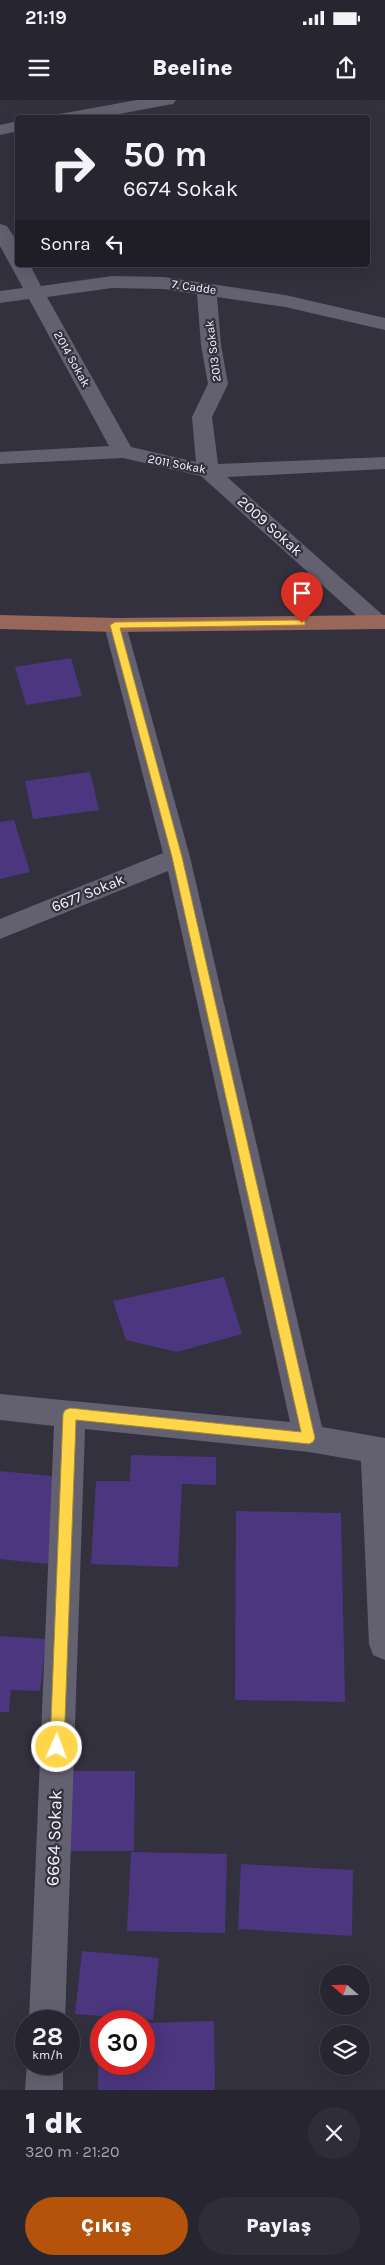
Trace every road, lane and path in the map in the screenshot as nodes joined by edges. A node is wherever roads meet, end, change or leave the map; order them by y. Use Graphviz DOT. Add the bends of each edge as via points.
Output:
graph roads {
  1 [pos="167,100"];
  2 [pos="113,104"];
  3 [pos="75,115"];
  4 [pos="0,124"];
  5 [pos="15,125"];
  6 [pos="15,126"];
  7 [pos="0,130"];
  8 [pos="0,230"];
  9 [pos="15,255"];
  10 [pos="21,267"];
  11 [pos="206,288"];
  12 [pos="36,293"];
  13 [pos="0,297"];
  14 [pos="385,324"];
  15 [pos="123,452"];
  16 [pos="0,458"];
  17 [pos="385,463"];
  18 [pos="208,471"];
  19 [pos="0,622"];
  20 [pos="381,622"];
  21 [pos="115,625"];
  22 [pos="177,857"];
  23 [pos="0,929"];
  24 [pos="0,1407"];
  25 [pos="70,1414"];
  26 [pos="309,1438"];
  27 [pos="380,1451"];
  28 [pos="385,1644"];
  29 [pos="47,2010"];
  30 [pos="45,2075"];
  31 [pos="44,2090"];
  1 -- 2 [label="street"];
  2 -- 3 [label="street"];
  4 -- 5 [label="street"];
  6 -- 7 [label="street"];
  8 -- 9 [label="street"];
  10 -- 12 [label="street, 2014 Sokak"];
  11 -- 12 [label="street, 7. Cadde" via="112,282"];
  11 -- 14 [label="street, 7. Cadde"];
  11 -- 18 [label="street, 2013 Sokak" via="218,384 202,417"];
  12 -- 13 [label="street, 7. Cadde"];
  12 -- 15 [label="street, 2014 Sokak"];
  15 -- 16 [label="street, 2011 Sokak"];
  15 -- 18 [label="street, 2011 Sokak"];
  17 -- 18 [label="street, 2011 Sokak"];
  18 -- 20 [label="street, 2009 Sokak"];
  19 -- 21 [label="main road"];
  20 -- 21 [label="main road"];
  21 -- 22 [label="street"];
  22 -- 23 [label="street, 6677 Sokak"];
  22 -- 26 [label="street"];
  24 -- 25 [label="street"];
  25 -- 26 [label="street"];
  25 -- 29 [label="street, 6664 Sokak"];
  26 -- 27 [label="street"];
  27 -- 28 [label="street"];
  30 -- 31 [label="street"];
}
